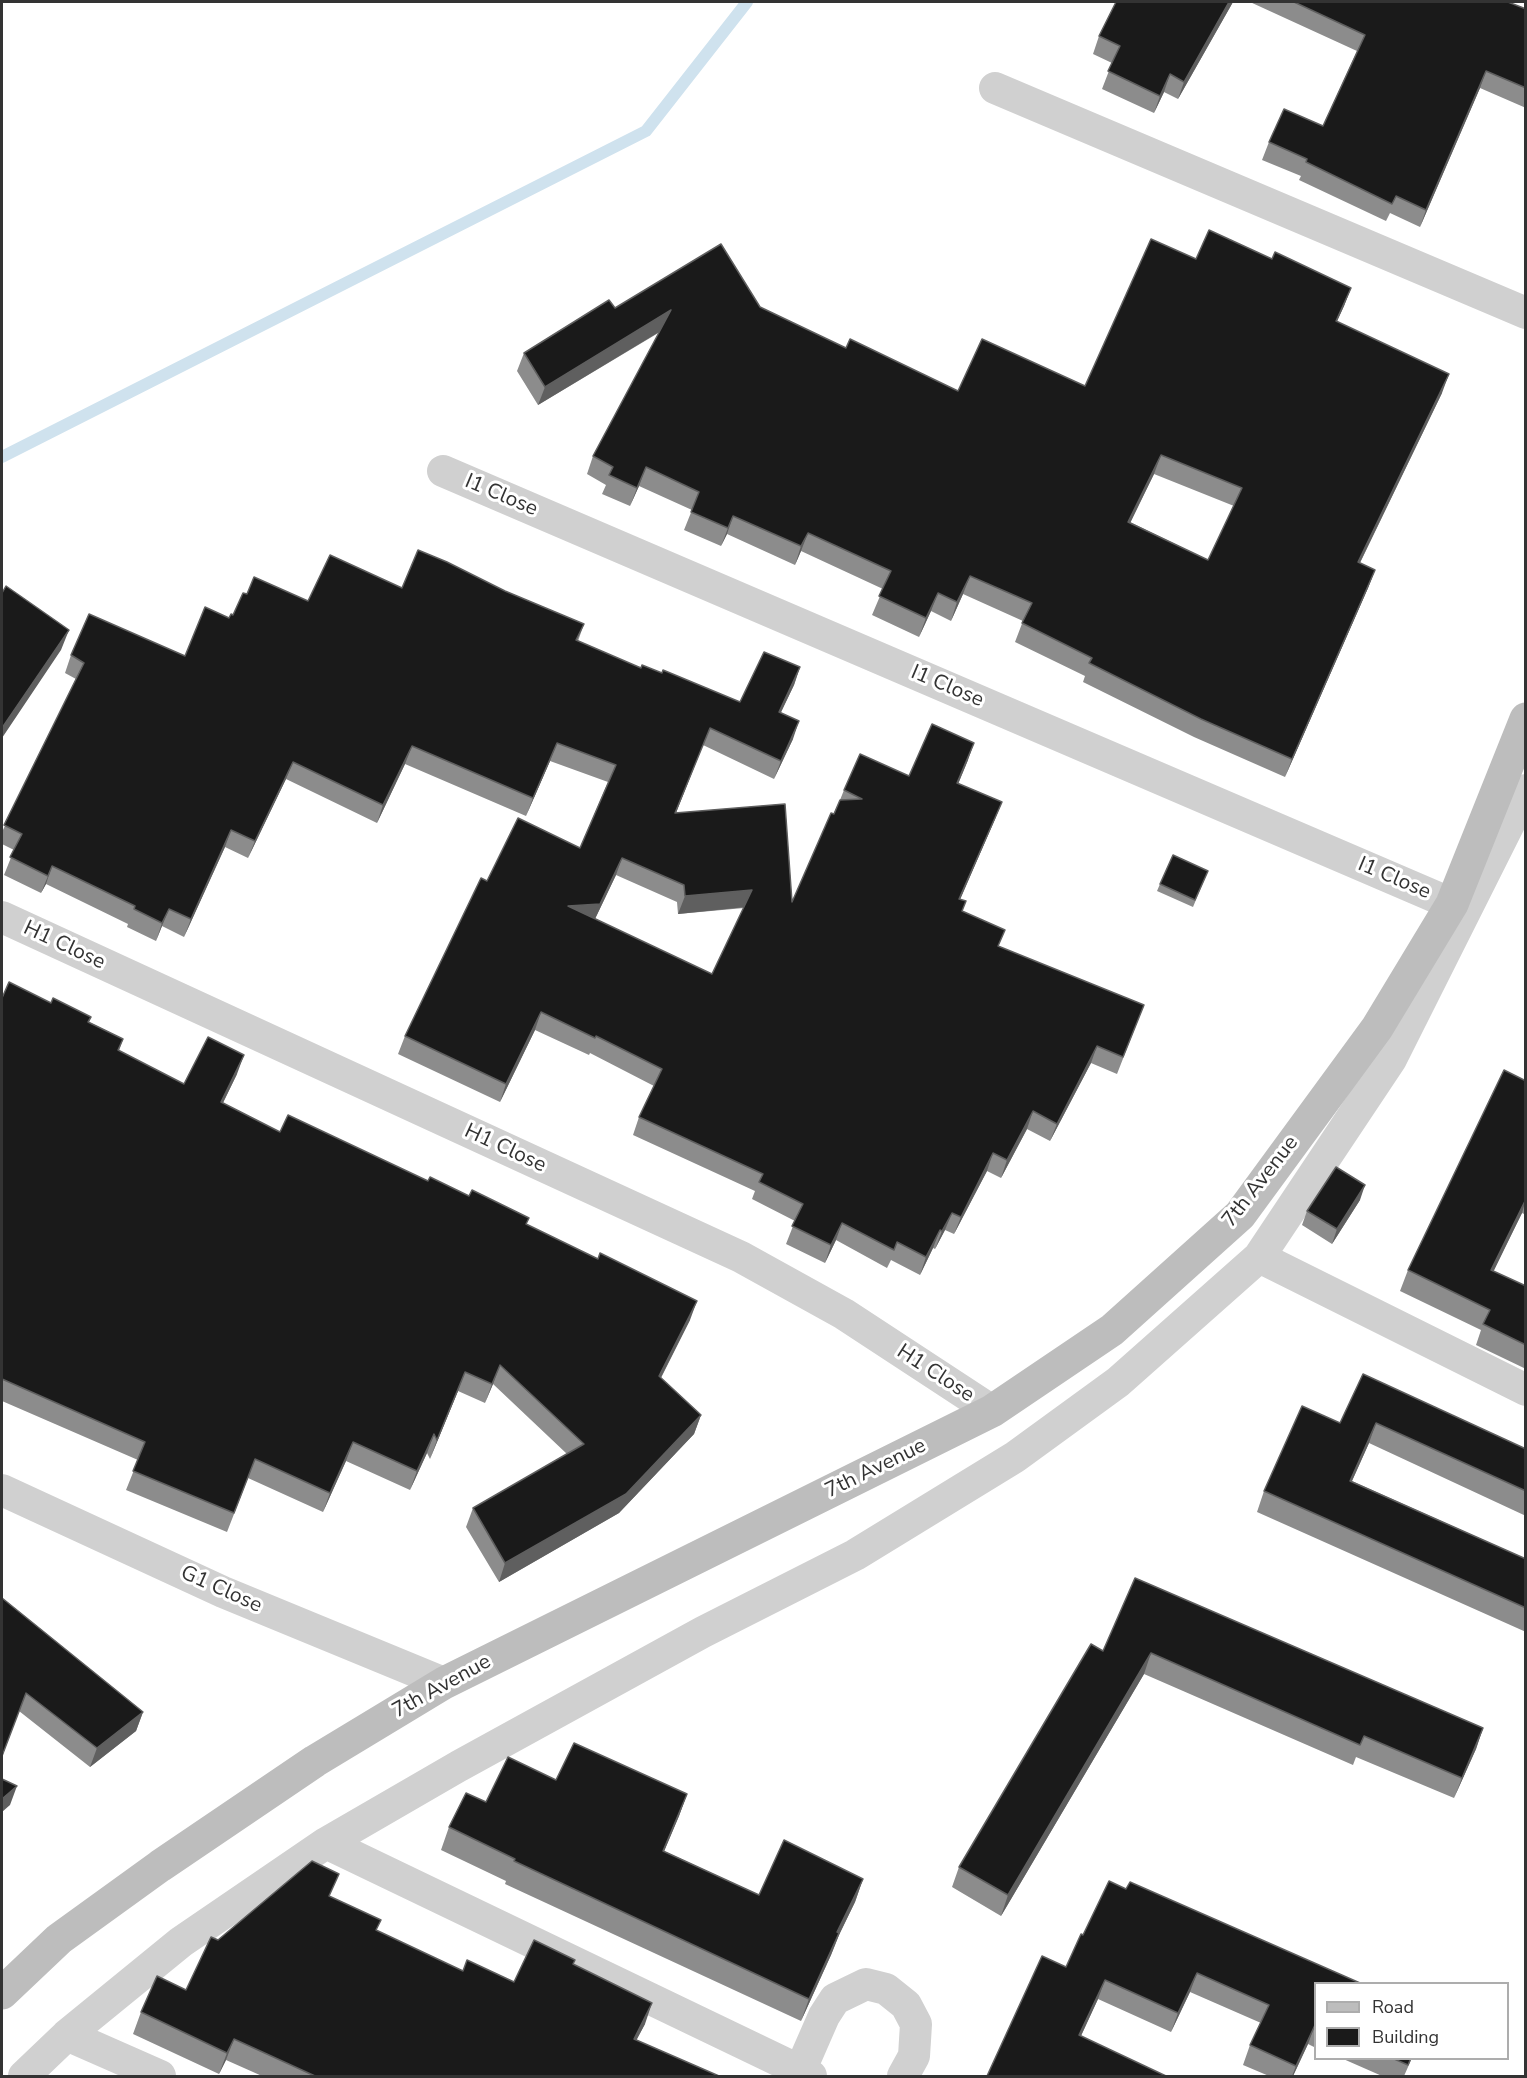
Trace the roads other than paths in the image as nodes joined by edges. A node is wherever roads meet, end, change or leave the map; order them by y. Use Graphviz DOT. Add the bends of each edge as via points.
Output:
graph roads {
  1 [pos="995,88"];
  2 [pos="1526,313"];
  3 [pos="443,471"];
  4 [pos="1526,719"];
  5 [pos="1526,790"];
  6 [pos="1452,904"];
  7 [pos="2,917"];
  8 [pos="1259,1257"];
  9 [pos="1526,1390"];
  10 [pos="992,1411"];
  11 [pos="2,1490"];
  12 [pos="444,1683"];
  13 [pos="326,1843"];
  14 [pos="2,1993"];
  15 [pos="67,2035"];
  16 [pos="806,2074"];
  17 [pos="24,2076"];
  18 [pos="160,2076"];
  19 [pos="903,2076"];
  1 -- 2 [label="street"];
  3 -- 6 [label="street, I1 Close"];
  4 -- 6 [label="main road, 7th Avenue"];
  5 -- 8 [label="street" via="1391,1059"];
  6 -- 10 [label="main road, 7th Avenue" via="1377,1028 1240,1215 1112,1330"];
  7 -- 10 [label="street, H1 Close" via="741,1257 844,1314"];
  8 -- 9 [label="street"];
  8 -- 13 [label="street" via="1118,1382 1015,1457 855,1555 703,1632"];
  10 -- 12 [label="main road, 7th Avenue"];
  11 -- 12 [label="street, G1 Close" via="223,1592"];
  12 -- 14 [label="main road, 7th Avenue" via="315,1761 160,1866 59,1939"];
  13 -- 15 [label="street" via="181,1942"];
  13 -- 16 [label="street"];
  15 -- 17 [label="street"];
  15 -- 18 [label="street"];
  16 -- 19 [label="street" via="824,2016 836,1999 866,1984 886,1989 906,2005 916,2024 914,2056"];
}
